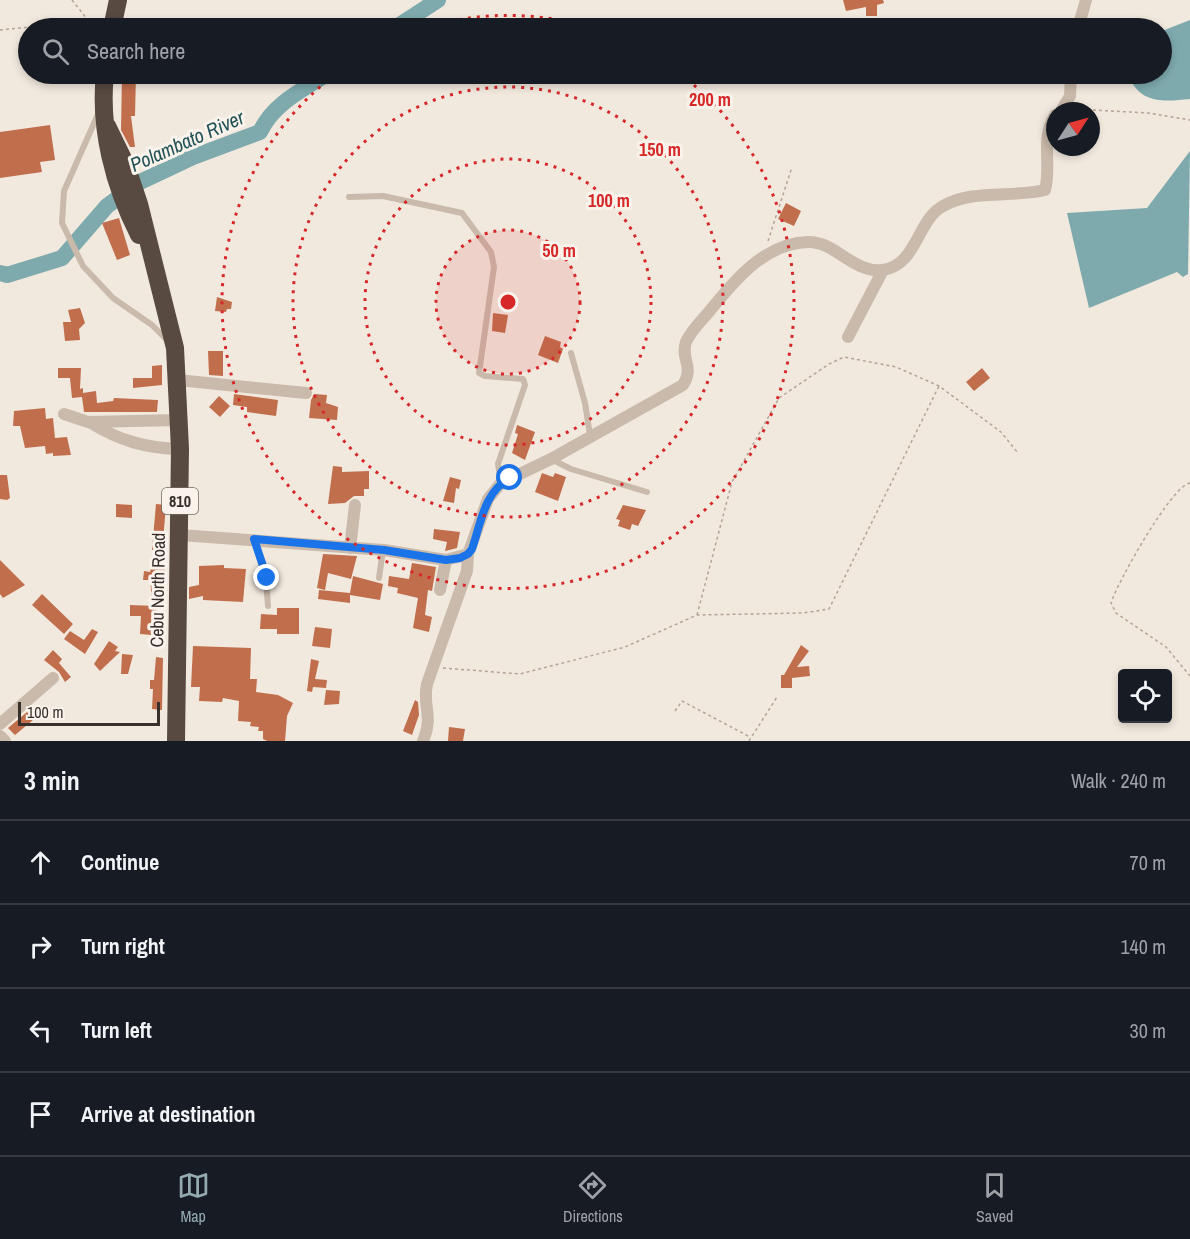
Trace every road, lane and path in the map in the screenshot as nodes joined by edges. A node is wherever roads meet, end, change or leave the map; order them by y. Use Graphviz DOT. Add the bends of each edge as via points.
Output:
graph roads {
  1 [pos="72,0"];
  2 [pos="118,0"];
  3 [pos="1086,0"];
  4 [pos="77,1"];
  5 [pos="87,18"];
  6 [pos="114,18"];
  7 [pos="1081,18"];
  8 [pos="18,28"];
  9 [pos="0,30"];
  10 [pos="105,84"];
  11 [pos="1071,84"];
  12 [pos="104,100"];
  13 [pos="1066,102"];
  14 [pos="1100,112"];
  15 [pos="1190,120"];
  16 [pos="1047,156"];
  17 [pos="792,167"];
  18 [pos="349,197"];
  19 [pos="762,258"];
  20 [pos="883,270"];
  21 [pos="849,337"];
  22 [pos="175,348"];
  23 [pos="572,353"];
  24 [pos="178,380"];
  25 [pos="939,386"];
  26 [pos="306,393"];
  27 [pos="64,414"];
  28 [pos="180,420"];
  29 [pos="88,422"];
  30 [pos="590,435"];
  31 [pos="180,448"];
  32 [pos="1018,453"];
  33 [pos="550,459"];
  34 [pos="501,483"];
  35 [pos="1190,483"];
  36 [pos="647,492"];
  37 [pos="355,505"];
  38 [pos="180,535"];
  39 [pos="254,539"];
  40 [pos="350,548"];
  41 [pos="384,550"];
  42 [pos="468,554"];
  43 [pos="446,560"];
  44 [pos="379,578"];
  45 [pos="440,590"];
  46 [pos="268,606"];
  47 [pos="697,615"];
  48 [pos="433,667"];
  49 [pos="1190,676"];
  50 [pos="53,678"];
  51 [pos="777,697"];
  52 [pos="675,711"];
  53 [pos="0,724"];
  54 [pos="0,736"];
  55 [pos="750,737"];
  56 [pos="5,741"];
  57 [pos="176,741"];
  58 [pos="423,741"];
  59 [pos="749,741"];
  1 -- 4 [label="path"];
  2 -- 6 [label="highway"];
  3 -- 7 [label="street"];
  4 -- 5 [label="path"];
  8 -- 9 [label="path"];
  10 -- 12 [label="highway, Cebu North Road / 810"];
  11 -- 13 [label="street"];
  12 -- 22 [label="highway, Cebu North Road / 810" via="107,126 154,263"];
  12 -- 22 [label="lane" via="64,191 62,223 83,266 112,298 152,325"];
  14 -- 15 [label="path" via="1148,113"];
  16 -- 20 [label="street" via="1046,190 960,199 942,206 933,213 905,260"];
  17 -- 19 [label="path"];
  18 -- 34 [label="lane" via="383,196 462,213 491,252 494,267 479,373 523,379 525,385 498,464"];
  19 -- 20 [label="street" via="785,245 820,243 867,268"];
  19 -- 30 [label="street" via="730,286 688,339 685,352 690,372 683,385"];
  20 -- 21 [label="street"];
  22 -- 24 [label="highway, Cebu North Road / 810"];
  23 -- 30 [label="lane"];
  24 -- 26 [label="street"];
  24 -- 28 [label="highway, Cebu North Road / 810"];
  25 -- 32 [label="path" via="1001,432"];
  25 -- 47 [label="path" via="829,609"];
  25 -- 47 [label="path" via="896,367 844,357 779,398 732,482"];
  27 -- 29 [label="street"];
  28 -- 29 [label="street"];
  28 -- 31 [label="highway, Cebu North Road / 810"];
  29 -- 31 [label="street" via="135,444"];
  30 -- 33 [label="street"];
  31 -- 38 [label="highway, Cebu North Road / 810"];
  33 -- 34 [label="street"];
  33 -- 36 [label="lane"];
  34 -- 42 [label="street" via="488,499"];
  35 -- 49 [label="path" via="1180,486 1165,506 1127,568 1111,603 1116,613 1166,647"];
  37 -- 40 [label="street"];
  38 -- 39 [label="street"];
  38 -- 57 [label="highway, Cebu North Road / 810"];
  39 -- 40 [label="street"];
  39 -- 46 [label="lane" via="267,578"];
  40 -- 41 [label="street"];
  41 -- 43 [label="street"];
  41 -- 44 [label="lane"];
  42 -- 43 [label="street"];
  42 -- 48 [label="street" via="465,578"];
  43 -- 45 [label="street"];
  47 -- 48 [label="path" via="625,647 520,674"];
  48 -- 58 [label="street" via="424,696 430,716"];
  50 -- 53 [label="street"];
  51 -- 55 [label="path"];
  52 -- 55 [label="path" via="682,701"];
  54 -- 56 [label="street"];
  55 -- 59 [label="path"];
}
